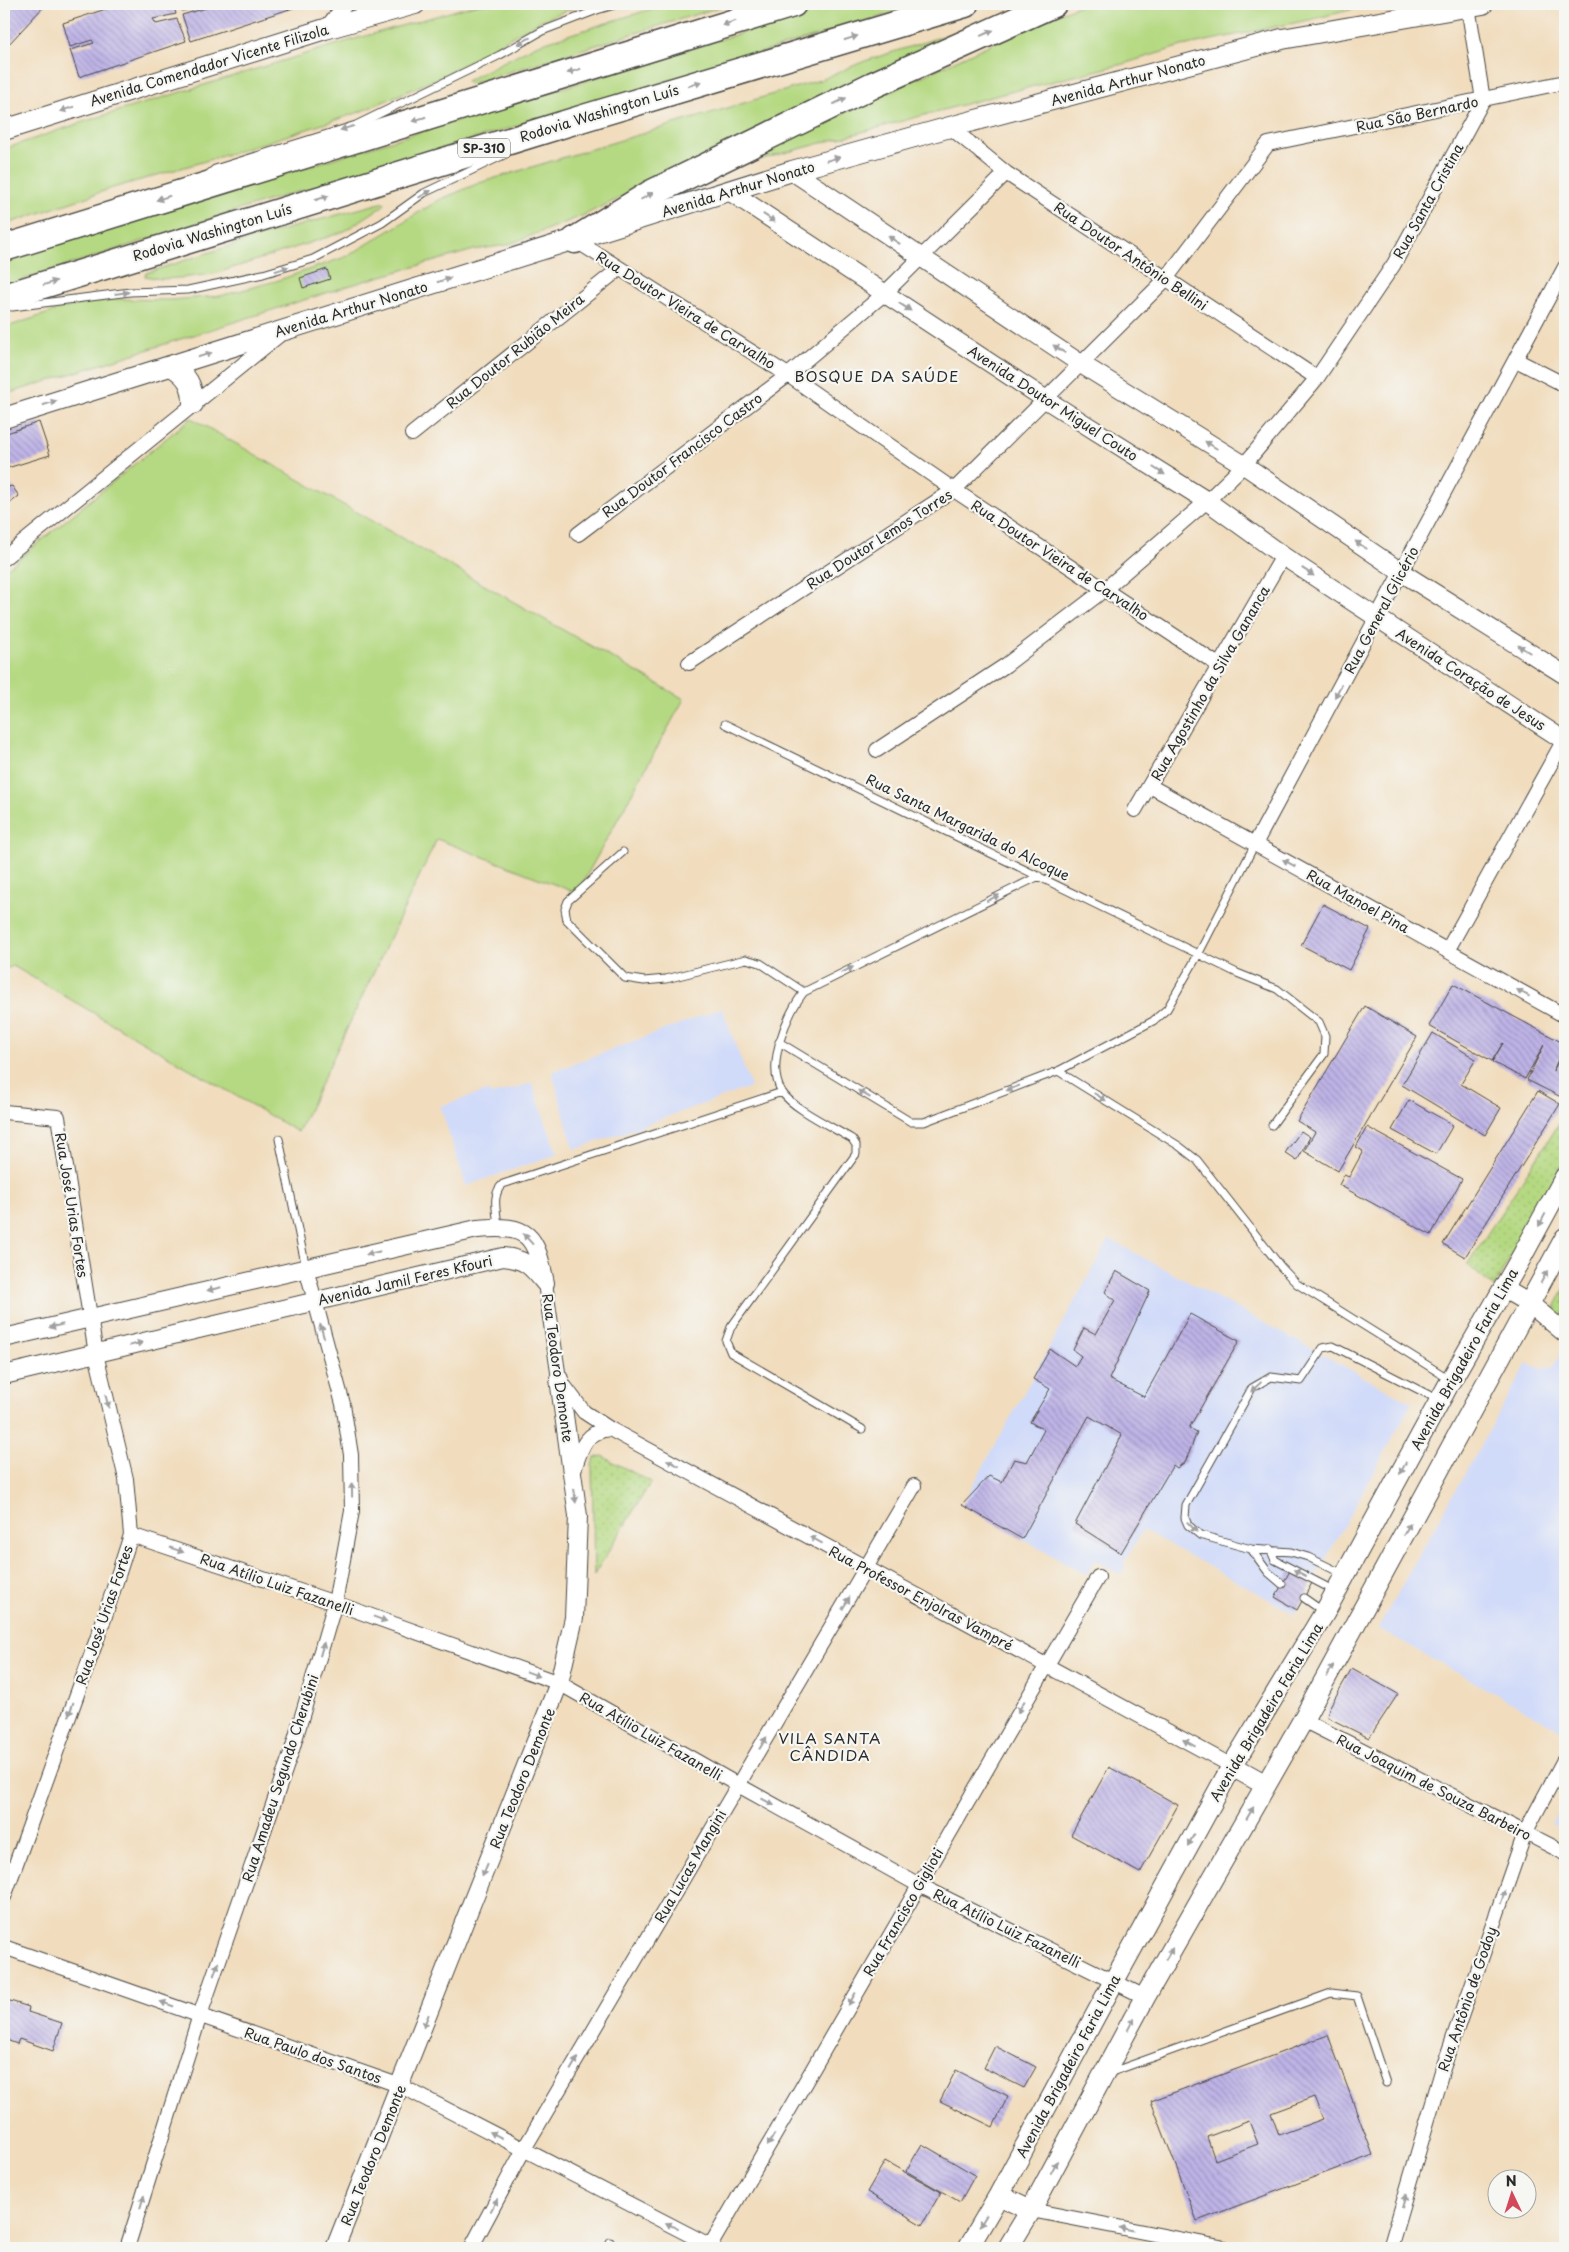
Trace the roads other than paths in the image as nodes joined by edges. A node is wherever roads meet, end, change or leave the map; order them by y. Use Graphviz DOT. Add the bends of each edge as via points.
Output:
graph roads {
  1 [pos="346,4"];
  2 [pos="618,4"];
  3 [pos="793,4"];
  4 [pos="965,4"];
  5 [pos="1053,4"];
  6 [pos="405,5"];
  7 [pos="1476,5"];
  8 [pos="325,29"];
  9 [pos="1565,82"];
  10 [pos="1483,100"];
  11 [pos="587,117"];
  12 [pos="950,127"];
  13 [pos="4,130"];
  14 [pos="1268,144"];
  15 [pos="527,145"];
  16 [pos="518,149"];
  17 [pos="792,171"];
  18 [pos="1006,173"];
  19 [pos="188,190"];
  20 [pos="729,191"];
  21 [pos="575,240"];
  22 [pos="4,248"];
  23 [pos="920,258"];
  24 [pos="1565,267"];
  25 [pos="619,268"];
  26 [pos="1165,280"];
  27 [pos="884,294"];
  28 [pos="4,297"];
  29 [pos="4,308"];
  30 [pos="286,330"];
  31 [pos="1516,360"];
  32 [pos="1081,364"];
  33 [pos="170,366"];
  34 [pos="788,375"];
  35 [pos="1317,378"];
  36 [pos="1565,385"];
  37 [pos="1045,399"];
  38 [pos="193,404"];
  39 [pos="4,418"];
  40 [pos="412,434"];
  41 [pos="1244,466"];
  42 [pos="954,490"];
  43 [pos="1207,501"];
  44 [pos="578,534"];
  45 [pos="1283,556"];
  46 [pos="4,558"];
  47 [pos="1401,572"];
  48 [pos="1104,590"];
  49 [pos="1377,617"];
  50 [pos="689,663"];
  51 [pos="1220,666"];
  52 [pos="1565,675"];
  53 [pos="725,724"];
  54 [pos="1565,740"];
  55 [pos="877,750"];
  56 [pos="1150,786"];
  57 [pos="1135,810"];
  58 [pos="1255,844"];
  59 [pos="623,852"];
  60 [pos="1039,876"];
  61 [pos="1448,951"];
  62 [pos="1199,953"];
  63 [pos="804,992"];
  64 [pos="1565,1016"];
  65 [pos="779,1042"];
  66 [pos="1058,1071"];
  67 [pos="782,1092"];
  68 [pos="4,1112"];
  69 [pos="1272,1125"];
  70 [pos="279,1140"];
  71 [pos="1565,1177"];
  72 [pos="498,1227"];
  73 [pos="1563,1247"];
  74 [pos="306,1268"];
  75 [pos="545,1283"];
  76 [pos="1504,1288"];
  77 [pos="314,1302"];
  78 [pos="1530,1304"];
  79 [pos="90,1318"];
  80 [pos="1565,1333"];
  81 [pos="4,1338"];
  82 [pos="96,1354"];
  83 [pos="4,1375"];
  84 [pos="560,1378"];
  85 [pos="1451,1380"];
  86 [pos="1440,1401"];
  87 [pos="610,1429"];
  88 [pos="862,1429"];
  89 [pos="572,1473"];
  90 [pos="914,1486"];
  91 [pos="131,1535"];
  92 [pos="1251,1549"];
  93 [pos="1270,1549"];
  94 [pos="867,1568"];
  95 [pos="1098,1576"];
  96 [pos="1341,1583"];
  97 [pos="1282,1584"];
  98 [pos="1304,1598"];
  99 [pos="335,1603"];
  100 [pos="1325,1612"];
  101 [pos="1046,1665"];
  102 [pos="559,1683"];
  103 [pos="1303,1720"];
  104 [pos="1565,1758"];
  105 [pos="1232,1766"];
  106 [pos="738,1785"];
  107 [pos="1266,1785"];
  108 [pos="1525,1833"];
  109 [pos="1565,1853"];
  110 [pos="919,1884"];
  111 [pos="4,1897"];
  112 [pos="4,1947"];
  113 [pos="1114,1981"];
  114 [pos="1145,1997"];
  115 [pos="200,2015"];
  116 [pos="1104,2075"];
  117 [pos="1386,2083"];
  118 [pos="400,2086"];
  119 [pos="524,2149"];
  120 [pos="999,2194"];
  121 [pos="1031,2210"];
  122 [pos="610,2242"];
  123 [pos="711,2247"];
  124 [pos="127,2248"];
  125 [pos="335,2248"];
  126 [pos="471,2248"];
  127 [pos="622,2248"];
  128 [pos="968,2248"];
  129 [pos="1008,2248"];
  130 [pos="1225,2248"];
  131 [pos="1390,2248"];
  1 -- 8 [label="street"];
  2 -- 19 [label="lane, one-way" via="542,31 356,125 215,169"];
  3 -- 19 [label="highway, one-way"];
  11 -- 4 [label="highway, Rodovia Washington Luís / SP-310, one-way"];
  21 -- 5 [label="highway, one-way" via="650,194 873,84"];
  6 -- 8 [label="main road, Avenida Comendador Vicente Filizola"];
  7 -- 10 [label="street"];
  7 -- 12 [label="main road, Avenida Arthur Nonato" via="1282,39"];
  8 -- 13 [label="main road, Avenida Comendador Vicente Filizola, one-way"];
  9 -- 10 [label="street, Rua São Bernardo"];
  10 -- 14 [label="street, Rua São Bernardo"];
  10 -- 35 [label="street, Rua Santa Cristina" via="1394,264"];
  11 -- 15 [label="lane"];
  28 -- 11 [label="highway, Rodovia Washington Luís / SP-310, one-way"];
  17 -- 12 [label="main road, Avenida Arthur Nonato, one-way"];
  12 -- 18 [label="street, Rua Doutor Antônio Bellini"];
  14 -- 26 [label="street, Rua Doutor Lemos Torres"];
  29 -- 16 [label="lane, one-way" via="130,292 188,290 263,274 313,259 382,223 424,193"];
  17 -- 20 [label="main road, Avenida Arthur Nonato"];
  23 -- 17 [label="street, one-way"];
  18 -- 23 [label="street, Rua Doutor Francisco Castro"];
  18 -- 26 [label="street, Rua Doutor Antônio Bellini"];
  19 -- 22 [label="highway, one-way"];
  20 -- 21 [label="main road, Avenida Arthur Nonato"];
  20 -- 27 [label="street, Avenida Doutor Miguel Couto, one-way"];
  21 -- 25 [label="street, Rua Doutor Vieira de Carvalho"];
  30 -- 21 [label="main road, Avenida Arthur Nonato, one-way"];
  23 -- 27 [label="street, Rua Doutor Francisco Castro"];
  32 -- 23 [label="street, one-way"];
  24 -- 31 [label="street, Rua General Glicério"];
  25 -- 34 [label="street, Rua Doutor Vieira de Carvalho"];
  25 -- 40 [label="street, Rua Doutor Rubião Meira"];
  26 -- 32 [label="street, Rua Doutor Lemos Torres"];
  26 -- 35 [label="street, Rua Doutor Antônio Bellini"];
  27 -- 34 [label="street, Rua Doutor Francisco Castro"];
  27 -- 37 [label="street, Avenida Doutor Miguel Couto, one-way"];
  33 -- 30 [label="main road, Avenida Arthur Nonato, one-way"];
  30 -- 38 [label="street"];
  31 -- 36 [label="street"];
  31 -- 47 [label="street, Rua General Glicério"];
  32 -- 37 [label="street, Rua Doutor Lemos Torres"];
  41 -- 32 [label="street, one-way"];
  33 -- 38 [label="main road" via="189,380"];
  39 -- 33 [label="main road, Avenida Arthur Nonato, one-way"];
  34 -- 42 [label="street, Rua Doutor Vieira de Carvalho"];
  34 -- 44 [label="street, Rua Doutor Francisco Castro"];
  35 -- 41 [label="street, Rua Santa Cristina"];
  37 -- 42 [label="street, Rua Doutor Lemos Torres"];
  37 -- 43 [label="street, Avenida Doutor Miguel Couto, one-way"];
  38 -- 46 [label="street"];
  41 -- 43 [label="street, Rua Santa Cristina"];
  47 -- 41 [label="street, one-way"];
  42 -- 48 [label="street, Rua Doutor Vieira de Carvalho"];
  42 -- 50 [label="street, Rua Doutor Lemos Torres"];
  43 -- 45 [label="street, Avenida Doutor Miguel Couto"];
  43 -- 48 [label="street, Rua Santa Cristina"];
  45 -- 49 [label="street, Avenida Doutor Miguel Couto, one-way"];
  45 -- 51 [label="street, Rua Agostinho da Silva Gananca"];
  47 -- 49 [label="street, Rua General Glicério"];
  52 -- 47 [label="street, one-way"];
  48 -- 51 [label="street, Rua Doutor Vieira de Carvalho"];
  48 -- 55 [label="street, Rua Santa Cristina" via="1006,665"];
  49 -- 54 [label="street, Avenida Coração de Jesus"];
  49 -- 58 [label="street, Rua General Glicério, one-way"];
  51 -- 56 [label="street, Rua Agostinho da Silva Gananca"];
  53 -- 60 [label="lane, Rua Santa Margarida do Alcoque"];
  54 -- 61 [label="street"];
  56 -- 57 [label="street, Rua Agostinho da Silva Gananca"];
  56 -- 58 [label="street, Rua Manoel Pina"];
  61 -- 58 [label="street, Rua Manoel Pina, one-way"];
  58 -- 62 [label="lane, Rua General Glicério"];
  59 -- 63 [label="lane" via="568,901 565,909 567,920 624,978 644,981 666,978 746,959 760,962"];
  60 -- 62 [label="lane, Rua Santa Margarida do Alcoque"];
  63 -- 60 [label="lane, one-way"];
  64 -- 61 [label="street, Rua Manoel Pina, one-way"];
  62 -- 66 [label="lane, Rua General Glicério" via="1167,1010 1153,1021"];
  62 -- 69 [label="lane, Rua Santa Margarida do Alcoque" via="1277,989 1319,1022 1325,1036 1324,1054"];
  63 -- 65 [label="lane" via="794,1004"];
  66 -- 65 [label="lane, Rua General Glicério, one-way" via="924,1122 911,1122"];
  65 -- 67 [label="lane" via="776,1078"];
  66 -- 85 [label="lane, one-way" via="1197,1160 1297,1284"];
  67 -- 72 [label="lane" via="502,1184 495,1194"];
  67 -- 88 [label="lane" via="791,1102 852,1139 856,1154 731,1327 726,1341 731,1354"];
  68 -- 79 [label="street, Rua José Urias Fortes" via="58,1117"];
  70 -- 74 [label="lane"];
  71 -- 76 [label="main road, Avenida Brigadeiro Faria Lima, one-way"];
  72 -- 74 [label="street, one-way"];
  75 -- 72 [label="street, one-way" via="538,1252 530,1239 520,1231"];
  78 -- 73 [label="main road, one-way"];
  74 -- 77 [label="street, Rua Amadeu Segundo Cherubini"];
  74 -- 79 [label="street, one-way"];
  75 -- 77 [label="street, Avenida Jamil Feres Kfouri" via="519,1258 503,1257"];
  75 -- 84 [label="street, Rua Teodoro Demonte"];
  76 -- 78 [label="street"];
  76 -- 85 [label="main road, Avenida Brigadeiro Faria Lima"];
  82 -- 77 [label="street, Avenida Jamil Feres Kfouri, one-way"];
  99 -- 77 [label="street, Rua Amadeu Segundo Cherubini, one-way" via="352,1511 351,1455 343,1404"];
  78 -- 80 [label="street"];
  103 -- 78 [label="main road, one-way"];
  79 -- 81 [label="street, one-way"];
  79 -- 82 [label="street, Rua José Urias Fortes"];
  82 -- 83 [label="street, Avenida Jamil Feres Kfouri"];
  82 -- 91 [label="street, Rua José Urias Fortes, one-way" via="126,1479"];
  84 -- 87 [label="street, Rua Professor Enjolras Vampré" via="584,1412"];
  84 -- 89 [label="street, Rua Teodoro Demonte"];
  85 -- 86 [label="main road, Avenida Brigadeiro Faria Lima"];
  86 -- 92 [label="lane, one-way" via="1334,1346 1323,1348 1301,1381 1271,1377 1252,1388 1186,1505 1185,1518 1188,1525 1200,1534"];
  86 -- 96 [label="main road, Avenida Brigadeiro Faria Lima, one-way"];
  87 -- 89 [label="street" via="596,1431 585,1442"];
  94 -- 87 [label="street, Rua Professor Enjolras Vampré, one-way"];
  89 -- 102 [label="street, Rua Teodoro Demonte, one-way" via="578,1516 574,1618"];
  90 -- 94 [label="street, Rua Lucas Mangini"];
  91 -- 99 [label="street, Rua Atílio Luiz Fazanelli, one-way"];
  91 -- 111 [label="street, Rua José Urias Fortes, one-way"];
  92 -- 93 [label="lane"];
  92 -- 97 [label="lane" via="1268,1572"];
  93 -- 96 [label="lane" via="1308,1556"];
  96 -- 93 [label="lane, one-way" via="1275,1560"];
  94 -- 101 [label="street, Rua Professor Enjolras Vampré"];
  106 -- 94 [label="street, Rua Lucas Mangini, one-way"];
  95 -- 101 [label="street, Rua Francisco Giglioti"];
  96 -- 100 [label="main road, Avenida Brigadeiro Faria Lima"];
  98 -- 100 [label="lane"];
  99 -- 102 [label="street, Rua Atílio Luiz Fazanelli, one-way"];
  115 -- 99 [label="street, Rua Amadeu Segundo Cherubini, one-way" via="292,1750"];
  100 -- 105 [label="main road, Avenida Brigadeiro Faria Lima"];
  105 -- 101 [label="street, Rua Professor Enjolras Vampré, one-way"];
  101 -- 110 [label="street, Rua Francisco Giglioti, one-way"];
  102 -- 106 [label="street, Rua Atílio Luiz Fazanelli"];
  102 -- 118 [label="street, Rua Teodoro Demonte, one-way"];
  103 -- 107 [label="main road"];
  103 -- 108 [label="street, Rua Joaquim de Souza Barbeiro"];
  104 -- 108 [label="street, Rua Antônio de Godoy"];
  105 -- 107 [label="main road"];
  105 -- 113 [label="main road, Avenida Brigadeiro Faria Lima, one-way"];
  106 -- 110 [label="street, Rua Atílio Luiz Fazanelli, one-way"];
  119 -- 106 [label="street, Rua Lucas Mangini, one-way"];
  114 -- 107 [label="main road, one-way"];
  108 -- 109 [label="street, Rua Joaquim de Souza Barbeiro"];
  131 -- 108 [label="street, Rua Antônio de Godoy, one-way" via="1442,2071"];
  110 -- 113 [label="street, Rua Atílio Luiz Fazanelli"];
  110 -- 123 [label="street, Rua Francisco Giglioti, one-way"];
  115 -- 112 [label="street, Rua Paulo dos Santos, one-way"];
  113 -- 114 [label="street, Rua Atílio Luiz Fazanelli"];
  113 -- 120 [label="main road, Avenida Brigadeiro Faria Lima"];
  116 -- 114 [label="main road, one-way"];
  115 -- 118 [label="street, Rua Paulo dos Santos"];
  124 -- 115 [label="street, Rua Amadeu Segundo Cherubini, one-way"];
  116 -- 117 [label="lane" via="1331,1993 1345,1993 1357,1996"];
  121 -- 116 [label="main road, one-way"];
  119 -- 118 [label="street, Rua Paulo dos Santos, one-way"];
  118 -- 125 [label="street, Rua Teodoro Demonte"];
  123 -- 119 [label="street, Rua Paulo dos Santos, one-way"];
  126 -- 119 [label="street, Rua Lucas Mangini, one-way"];
  120 -- 121 [label="main road"];
  120 -- 128 [label="main road, Avenida Brigadeiro Faria Lima, one-way"];
  121 -- 129 [label="main road"];
  130 -- 121 [label="street, one-way"];
  122 -- 127 [label="lane"];
}
